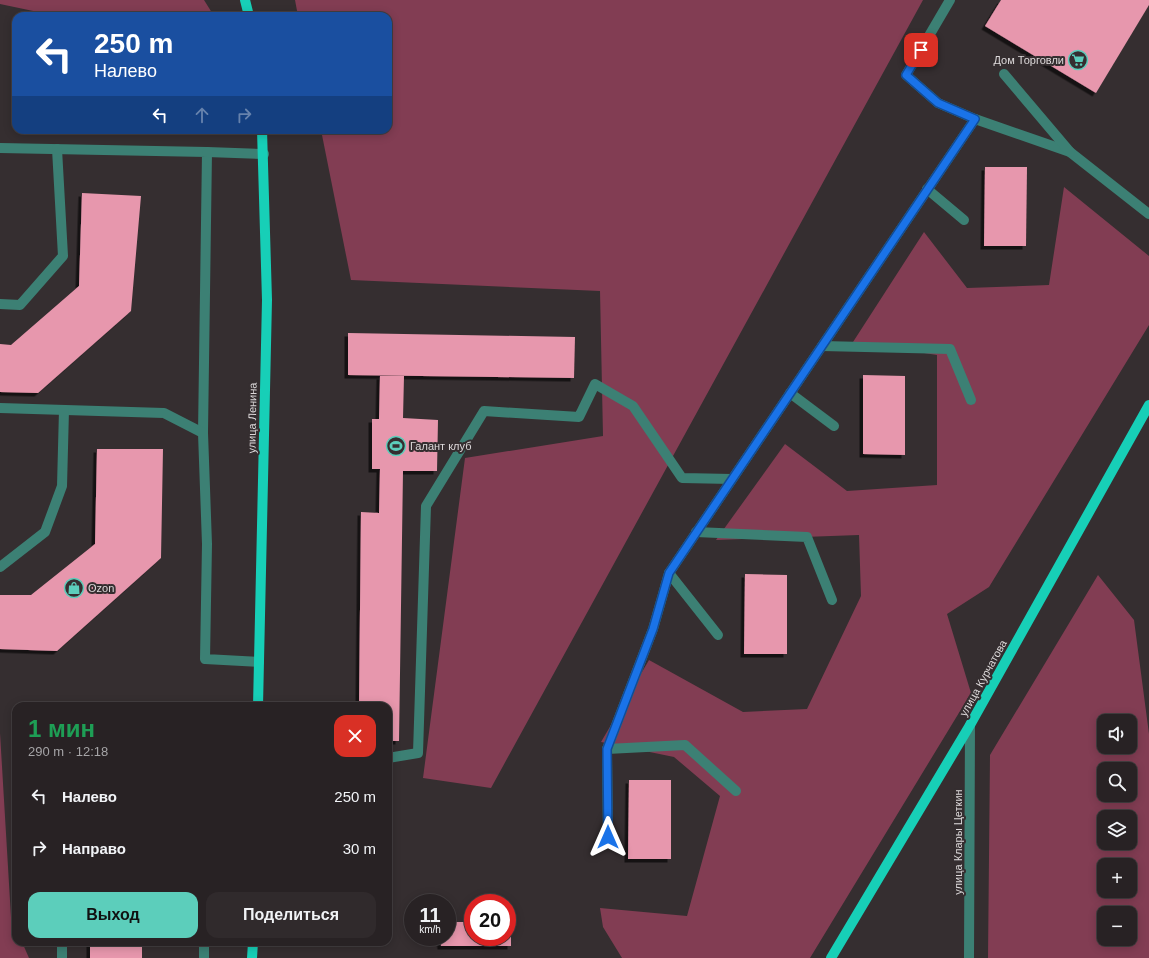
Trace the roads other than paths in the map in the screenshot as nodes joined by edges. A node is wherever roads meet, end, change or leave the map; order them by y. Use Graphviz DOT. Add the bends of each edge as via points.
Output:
graph roads {
  1 [pos="245,0"];
  2 [pos="950,0"];
  3 [pos="248,12"];
  4 [pos="1004,74"];
  5 [pos="975,119"];
  6 [pos="262,134"];
  7 [pos="0,148"];
  8 [pos="57,149"];
  9 [pos="207,152"];
  10 [pos="1070,152"];
  11 [pos="264,154"];
  12 [pos="927,189"];
  13 [pos="1149,214"];
  14 [pos="964,220"];
  15 [pos="0,304"];
  16 [pos="822,346"];
  17 [pos="790,393"];
  18 [pos="971,400"];
  19 [pos="1149,405"];
  20 [pos="0,408"];
  21 [pos="64,410"];
  22 [pos="834,426"];
  23 [pos="202,433"];
  24 [pos="732,479"];
  25 [pos="696,532"];
  26 [pos="0,567"];
  27 [pos="669,573"];
  28 [pos="832,600"];
  29 [pos="718,635"];
  30 [pos="259,662"];
  31 [pos="258,702"];
  32 [pos="970,725"];
  33 [pos="607,749"];
  34 [pos="392,757"];
  35 [pos="736,791"];
  36 [pos="608,837"];
  37 [pos="62,946"];
  38 [pos="204,946"];
  39 [pos="253,946"];
  40 [pos="62,958"];
  41 [pos="204,958"];
  42 [pos="252,958"];
  43 [pos="831,958"];
  44 [pos="969,958"];
  1 -- 3 [label="main road"];
  2 -- 5 [label="street" via="906,75 938,103"];
  4 -- 10 [label="street"];
  5 -- 10 [label="street"];
  5 -- 12 [label="street"];
  6 -- 11 [label="main road, улица Ленина"];
  7 -- 8 [label="street"];
  8 -- 9 [label="street"];
  8 -- 15 [label="street" via="63,256 20,305"];
  9 -- 11 [label="street"];
  9 -- 23 [label="street"];
  10 -- 13 [label="street"];
  11 -- 30 [label="main road, улица Ленина" via="267,300"];
  12 -- 14 [label="street"];
  12 -- 16 [label="street"];
  16 -- 17 [label="street"];
  16 -- 18 [label="street" via="950,349"];
  17 -- 22 [label="street"];
  17 -- 24 [label="street"];
  19 -- 32 [label="main road, улица Курчатова"];
  20 -- 21 [label="street"];
  21 -- 23 [label="street" via="164,413"];
  21 -- 26 [label="street" via="62,486 45,532"];
  23 -- 30 [label="street" via="207,544 205,660"];
  24 -- 25 [label="street"];
  24 -- 34 [label="street" via="682,478 633,406 595,384 579,417 484,411 426,506 418,753"];
  25 -- 27 [label="street"];
  25 -- 28 [label="street" via="807,537"];
  27 -- 29 [label="street"];
  27 -- 33 [label="street" via="653,629"];
  30 -- 31 [label="main road, улица Ленина"];
  32 -- 43 [label="main road, улица Курчатова"];
  32 -- 44 [label="street, улица Клары Цеткин"];
  33 -- 35 [label="street" via="685,745"];
  33 -- 36 [label="street"];
  37 -- 40 [label="street"];
  38 -- 41 [label="street"];
  39 -- 42 [label="main road"];
}
